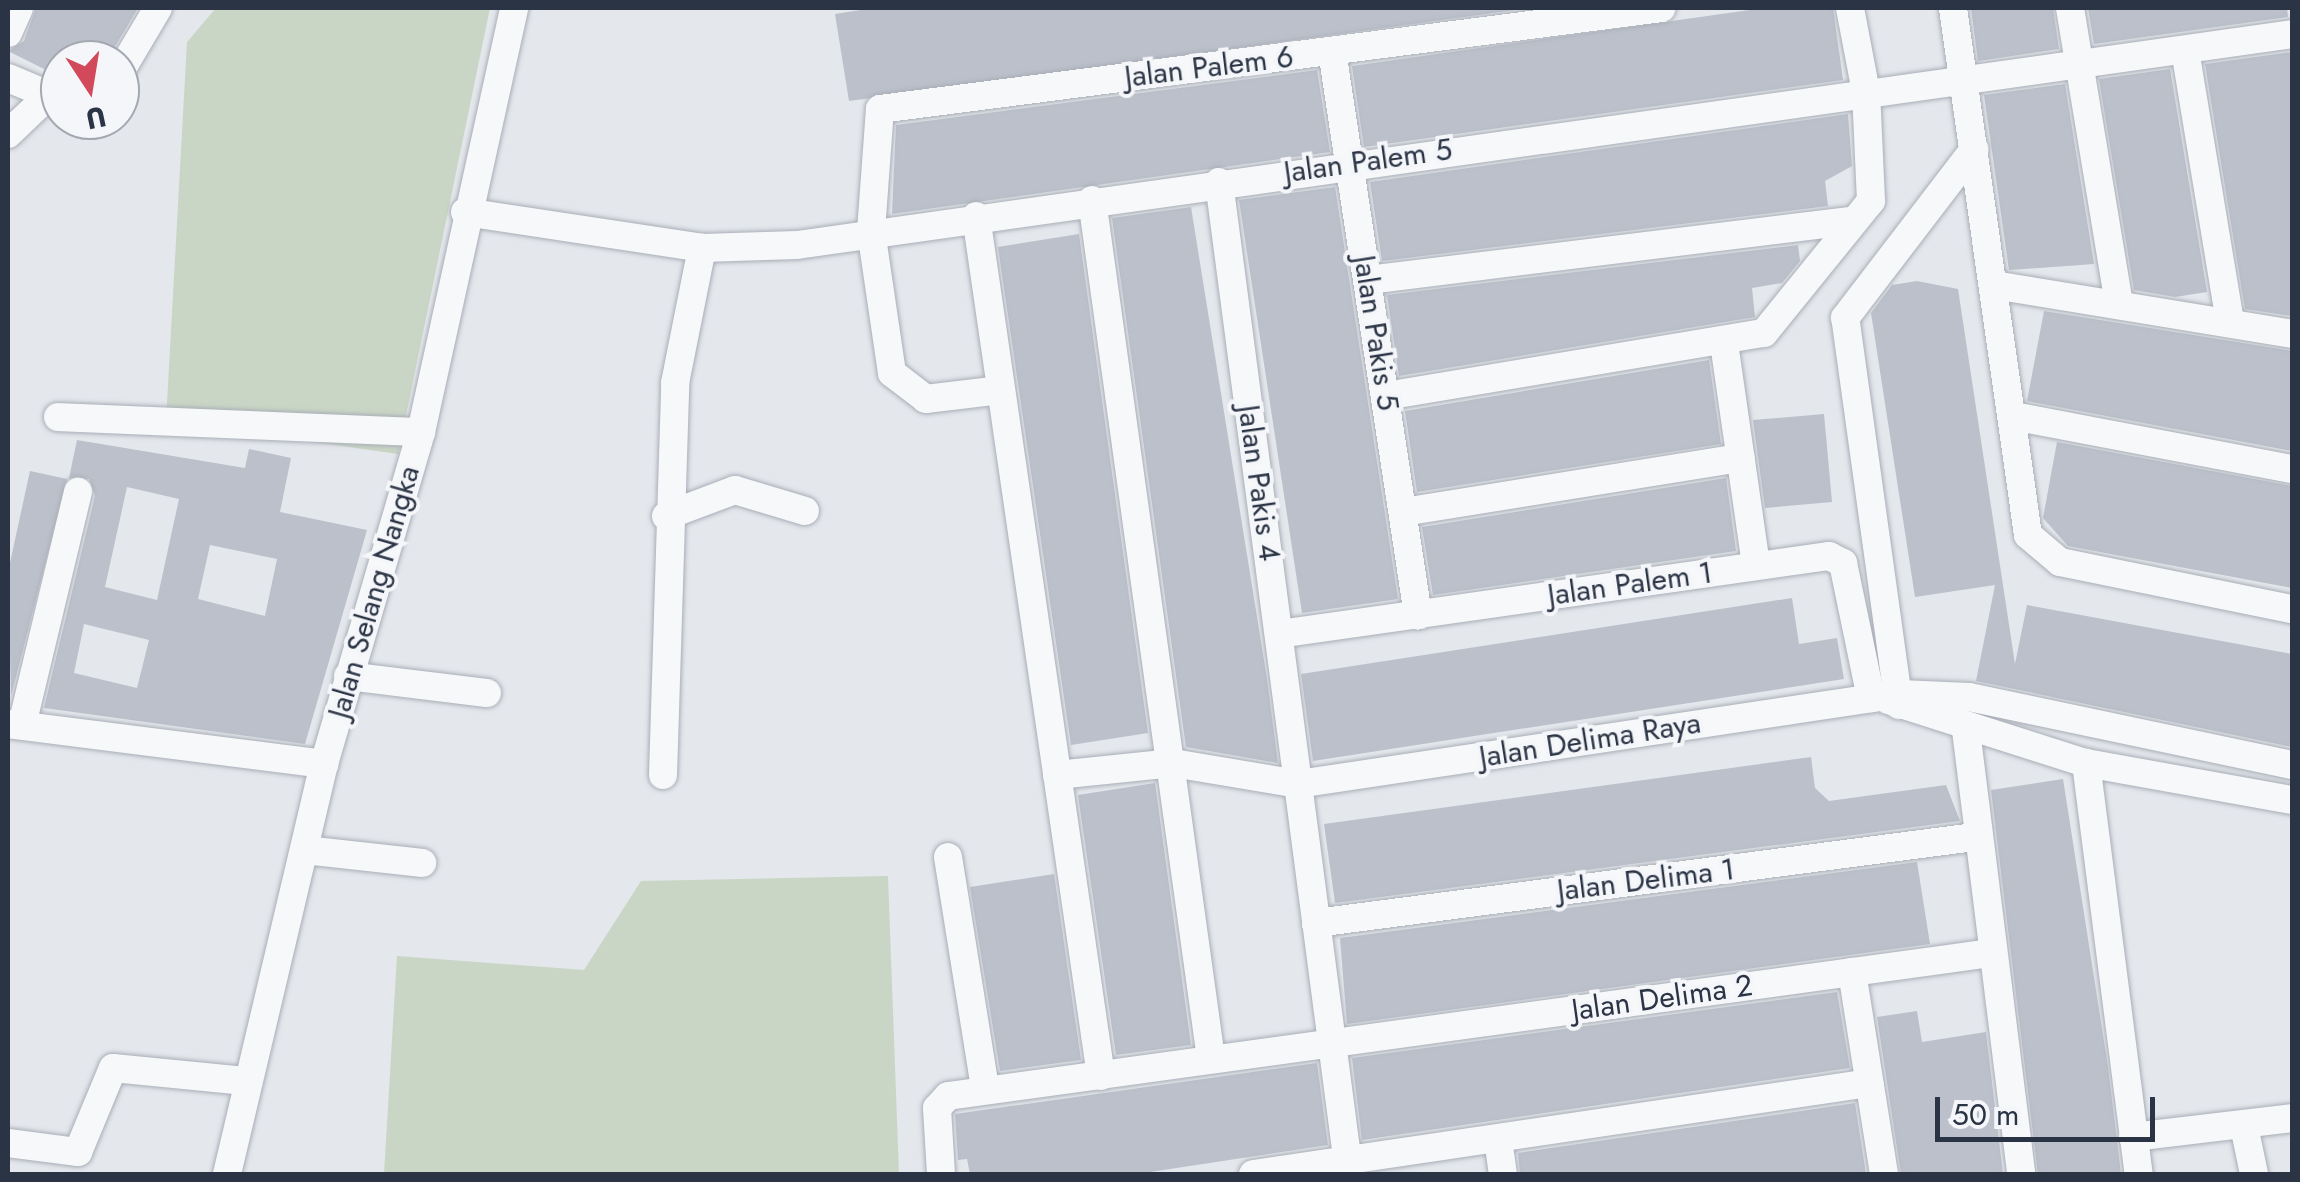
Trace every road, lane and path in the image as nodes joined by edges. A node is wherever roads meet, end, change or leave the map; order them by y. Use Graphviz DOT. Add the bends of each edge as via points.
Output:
graph roads {
  1 [pos="19,8"];
  2 [pos="158,8"];
  3 [pos="514,8"];
  4 [pos="1662,8"];
  5 [pos="1850,8"];
  6 [pos="1953,8"];
  7 [pos="2070,8"];
  8 [pos="1528,16"];
  9 [pos="8,32"];
  10 [pos="2292,34"];
  11 [pos="139,40"];
  12 [pos="2185,50"];
  13 [pos="1332,51"];
  14 [pos="2078,65"];
  15 [pos="8,78"];
  16 [pos="1964,82"];
  17 [pos="40,89"];
  18 [pos="1866,92"];
  19 [pos="40,106"];
  20 [pos="8,134"];
  21 [pos="1974,149"];
  22 [pos="1350,164"];
  23 [pos="1219,182"];
  24 [pos="1092,200"];
  25 [pos="466,212"];
  26 [pos="976,216"];
  27 [pos="1850,221"];
  28 [pos="870,230"];
  29 [pos="702,248"];
  30 [pos="1368,280"];
  31 [pos="1994,285"];
  32 [pos="2120,305"];
  33 [pos="2230,323"];
  34 [pos="2292,334"];
  35 [pos="1724,343"];
  36 [pos="1001,390"];
  37 [pos="1386,396"];
  38 [pos="2012,416"];
  39 [pos="58,417"];
  40 [pos="421,432"];
  41 [pos="1741,458"];
  42 [pos="2292,469"];
  43 [pos="78,492"];
  44 [pos="805,511"];
  45 [pos="1403,512"];
  46 [pos="666,516"];
  47 [pos="1756,566"];
  48 [pos="2292,609"];
  49 [pos="1418,615"];
  50 [pos="1279,634"];
  51 [pos="348,676"];
  52 [pos="487,693"];
  53 [pos="1888,699"];
  54 [pos="15,724"];
  55 [pos="1966,730"];
  56 [pos="1172,762"];
  57 [pos="2086,763"];
  58 [pos="324,764"];
  59 [pos="2292,765"];
  60 [pos="663,775"];
  61 [pos="1057,775"];
  62 [pos="1298,784"];
  63 [pos="2292,800"];
  64 [pos="1976,837"];
  65 [pos="304,850"];
  66 [pos="948,856"];
  67 [pos="422,863"];
  68 [pos="1316,923"];
  69 [pos="1992,953"];
  70 [pos="1852,972"];
  71 [pos="1332,1043"];
  72 [pos="1211,1059"];
  73 [pos="1101,1076"];
  74 [pos="245,1081"];
  75 [pos="1869,1083"];
  76 [pos="985,1089"];
  77 [pos="2292,1118"];
  78 [pos="2244,1126"];
  79 [pos="2133,1137"];
  80 [pos="1498,1139"];
  81 [pos="8,1143"];
  82 [pos="1347,1158"];
  83 [pos="227,1174"];
  84 [pos="941,1174"];
  85 [pos="1252,1174"];
  86 [pos="1504,1174"];
  87 [pos="1884,1174"];
  88 [pos="2021,1174"];
  89 [pos="2139,1174"];
  90 [pos="2254,1174"];
  1 -- 9 [label="street"];
  2 -- 11 [label="street"];
  3 -- 25 [label="street, Jalan Selang Nangka"];
  4 -- 8 [label="street, Jalan Palem 6"];
  5 -- 18 [label="street"];
  6 -- 16 [label="street"];
  7 -- 14 [label="street"];
  8 -- 13 [label="street, Jalan Palem 6"];
  10 -- 12 [label="street, Jalan Palem 5"];
  12 -- 14 [label="street, Jalan Palem 5"];
  12 -- 33 [label="street"];
  13 -- 22 [label="street, Jalan Pakis 5"];
  13 -- 28 [label="street, Jalan Palem 6" via="880,109"];
  14 -- 16 [label="street, Jalan Palem 5"];
  14 -- 32 [label="street"];
  15 -- 17 [label="street"];
  16 -- 18 [label="street, Jalan Palem 5"];
  16 -- 21 [label="street"];
  18 -- 22 [label="street, Jalan Palem 5"];
  18 -- 27 [label="street" via="1870,201"];
  19 -- 20 [label="street"];
  21 -- 31 [label="street"];
  21 -- 53 [label="street" via="1845,318"];
  22 -- 23 [label="street, Jalan Palem 5"];
  22 -- 30 [label="street, Jalan Pakis 5"];
  23 -- 24 [label="street, Jalan Palem 5"];
  23 -- 50 [label="street, Jalan Pakis 4"];
  24 -- 26 [label="street, Jalan Palem 5"];
  24 -- 56 [label="street"];
  25 -- 29 [label="street, Jalan Palem 5"];
  25 -- 40 [label="street, Jalan Selang Nangka"];
  26 -- 28 [label="street, Jalan Palem 5"];
  26 -- 36 [label="street"];
  27 -- 30 [label="street"];
  27 -- 35 [label="street" via="1764,333"];
  28 -- 29 [label="street, Jalan Palem 5"];
  28 -- 36 [label="street" via="892,372 906,392 926,399"];
  29 -- 46 [label="street" via="675,383"];
  30 -- 37 [label="street, Jalan Pakis 5"];
  31 -- 32 [label="street"];
  31 -- 38 [label="street"];
  32 -- 33 [label="street"];
  33 -- 34 [label="street"];
  35 -- 37 [label="street"];
  35 -- 41 [label="street"];
  36 -- 61 [label="street"];
  37 -- 45 [label="street, Jalan Pakis 5"];
  38 -- 42 [label="street"];
  38 -- 48 [label="street" via="2037,551"];
  39 -- 40 [label="street"];
  40 -- 51 [label="street, Jalan Selang Nangka"];
  41 -- 45 [label="street"];
  41 -- 47 [label="street"];
  43 -- 54 [label="street"];
  44 -- 46 [label="street" via="735,490"];
  45 -- 49 [label="street, Jalan Pakis 5"];
  46 -- 60 [label="street"];
  47 -- 49 [label="street, Jalan Palem 1"];
  47 -- 53 [label="street, Jalan Palem 1" via="1830,556 1844,563"];
  49 -- 50 [label="street, Jalan Palem 1"];
  50 -- 62 [label="street, Jalan Pakis 4"];
  51 -- 52 [label="street"];
  51 -- 58 [label="street, Jalan Selang Nangka"];
  53 -- 55 [label="street"];
  53 -- 59 [label="street, Jalan Delima Raya" via="1969,698"];
  53 -- 62 [label="street, Jalan Delima Raya"];
  54 -- 58 [label="street"];
  55 -- 57 [label="street"];
  55 -- 64 [label="street"];
  56 -- 61 [label="street, Jalan Delima Raya"];
  56 -- 62 [label="street, Jalan Delima Raya"];
  56 -- 72 [label="street"];
  57 -- 63 [label="street"];
  57 -- 79 [label="street"];
  58 -- 65 [label="street, Jalan Selang Nangka"];
  61 -- 73 [label="street"];
  62 -- 68 [label="street, Jalan Pakis 4"];
  64 -- 68 [label="street, Jalan Delima 1"];
  64 -- 69 [label="street"];
  65 -- 67 [label="street"];
  65 -- 74 [label="street, Jalan Selang Nangka"];
  66 -- 76 [label="street"];
  68 -- 71 [label="street, Jalan Pakis 4"];
  69 -- 70 [label="street, Jalan Delima 2"];
  69 -- 88 [label="street"];
  70 -- 71 [label="street, Jalan Delima 2"];
  70 -- 75 [label="street"];
  71 -- 72 [label="street, Jalan Delima 2"];
  71 -- 82 [label="street, Jalan Pakis 4"];
  72 -- 73 [label="street, Jalan Delima 2"];
  73 -- 76 [label="street, Jalan Delima 2"];
  74 -- 81 [label="street" via="113,1068 78,1152"];
  74 -- 83 [label="street, Jalan Selang Nangka"];
  75 -- 80 [label="street"];
  75 -- 87 [label="street"];
  76 -- 84 [label="street, Jalan Delima 2" via="948,1096 936,1108"];
  77 -- 78 [label="street"];
  78 -- 79 [label="street"];
  78 -- 90 [label="street"];
  79 -- 89 [label="street"];
  80 -- 82 [label="street"];
  80 -- 86 [label="street"];
  82 -- 85 [label="street"];
}
